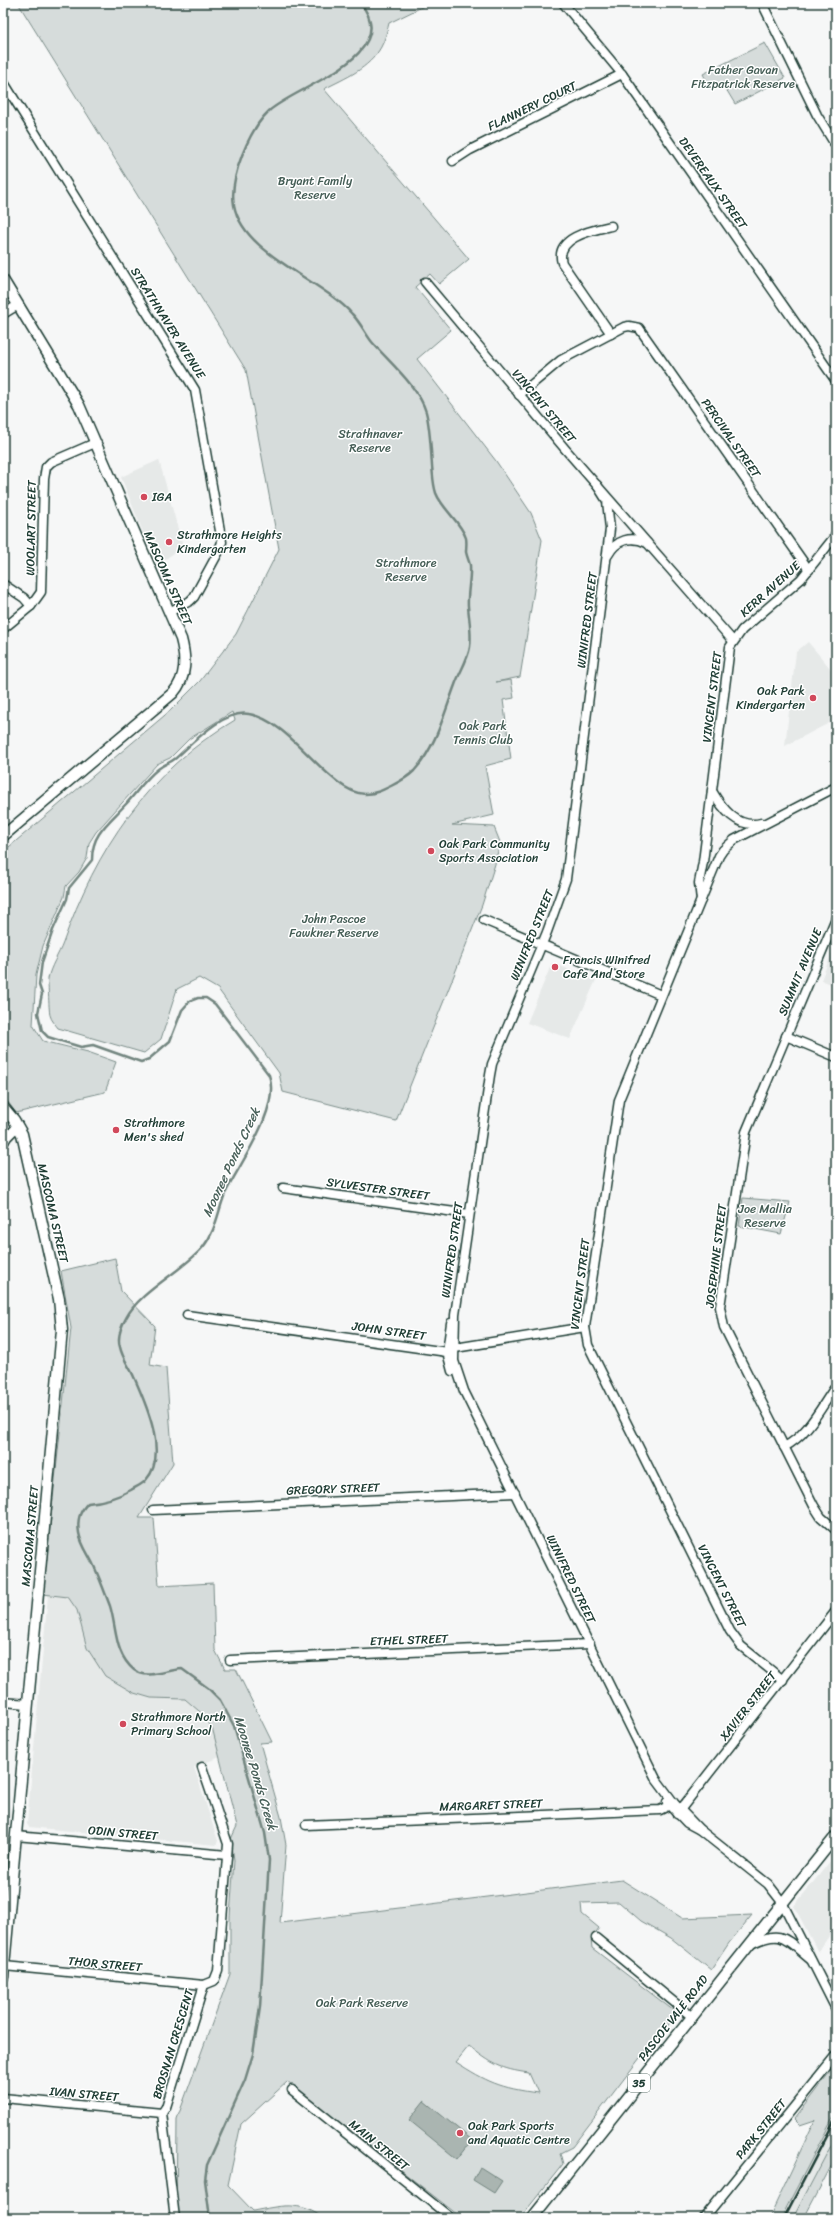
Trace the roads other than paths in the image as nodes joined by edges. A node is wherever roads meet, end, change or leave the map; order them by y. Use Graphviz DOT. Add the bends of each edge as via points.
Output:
graph roads {
  1 [pos="563,3"];
  2 [pos="762,3"];
  3 [pos="622,74"];
  4 [pos="3,80"];
  5 [pos="836,146"];
  6 [pos="453,161"];
  7 [pos="611,226"];
  8 [pos="3,280"];
  9 [pos="424,282"];
  10 [pos="18,305"];
  11 [pos="3,314"];
  12 [pos="612,334"];
  13 [pos="836,381"];
  14 [pos="519,395"];
  15 [pos="95,443"];
  16 [pos="597,485"];
  17 [pos="836,535"];
  18 [pos="648,544"];
  19 [pos="606,558"];
  20 [pos="809,570"];
  21 [pos="3,584"];
  22 [pos="31,606"];
  23 [pos="169,612"];
  24 [pos="3,629"];
  25 [pos="733,641"];
  26 [pos="836,787"];
  27 [pos="712,791"];
  28 [pos="769,821"];
  29 [pos="3,836"];
  30 [pos="703,862"];
  31 [pos="710,877"];
  32 [pos="701,900"];
  33 [pos="836,918"];
  34 [pos="484,920"];
  35 [pos="542,944"];
  36 [pos="662,993"];
  37 [pos="786,1036"];
  38 [pos="836,1057"];
  39 [pos="3,1107"];
  40 [pos="18,1126"];
  41 [pos="3,1144"];
  42 [pos="283,1188"];
  43 [pos="469,1214"];
  44 [pos="188,1315"];
  45 [pos="455,1315"];
  46 [pos="585,1327"];
  47 [pos="455,1348"];
  48 [pos="446,1352"];
  49 [pos="836,1386"];
  50 [pos="464,1390"];
  51 [pos="784,1447"];
  52 [pos="515,1493"];
  53 [pos="153,1510"];
  54 [pos="836,1530"];
  55 [pos="836,1611"];
  56 [pos="590,1644"];
  57 [pos="230,1660"];
  58 [pos="783,1680"];
  59 [pos="3,1702"];
  60 [pos="28,1704"];
  61 [pos="202,1767"];
  62 [pos="671,1804"];
  63 [pos="679,1812"];
  64 [pos="306,1825"];
  65 [pos="16,1836"];
  66 [pos="836,1836"];
  67 [pos="228,1855"];
  68 [pos="782,1902"];
  69 [pos="596,1938"];
  70 [pos="746,1947"];
  71 [pos="813,1962"];
  72 [pos="4,1966"];
  73 [pos="3,1977"];
  74 [pos="204,1986"];
  75 [pos="836,2009"];
  76 [pos="691,2016"];
  77 [pos="836,2055"];
  78 [pos="292,2090"];
  79 [pos="3,2098"];
  80 [pos="162,2113"];
  81 [pos="175,2218"];
  82 [pos="451,2218"];
  83 [pos="532,2218"];
  84 [pos="704,2218"];
  1 -- 3 [label="street, DEVEREAUX STREET"];
  2 -- 5 [label="street" via="817,115"];
  3 -- 6 [label="street, FLANNERY COURT"];
  3 -- 13 [label="street, DEVEREAUX STREET"];
  4 -- 23 [label="street, STRATHNAVER AVENUE" via="195,390 222,542 190,601"];
  7 -- 12 [label="street" via="580,235 566,244 560,252 562,263"];
  8 -- 10 [label="main road, MASCOMA STREET"];
  9 -- 14 [label="street, VINCENT STREET"];
  10 -- 11 [label="street"];
  10 -- 15 [label="main road, MASCOMA STREET" via="72,392"];
  12 -- 14 [label="street" via="561,360"];
  12 -- 20 [label="street, PERCIVAL STREET" via="629,326 639,328 643,332"];
  14 -- 16 [label="street, VINCENT STREET"];
  15 -- 22 [label="street, WOOLART STREET" via="51,462 44,472 42,587 38,598"];
  15 -- 23 [label="main road, MASCOMA STREET"];
  16 -- 18 [label="street, VINCENT STREET"];
  16 -- 19 [label="street, WINIFRED STREET" via="609,508 610,529"];
  17 -- 20 [label="street, KERR AVENUE"];
  18 -- 19 [label="street, WINIFRED STREET" via="638,538 621,542 612,547"];
  18 -- 25 [label="street, VINCENT STREET"];
  19 -- 35 [label="street, WINIFRED STREET" via="566,879"];
  20 -- 25 [label="street, KERR AVENUE"];
  21 -- 22 [label="street"];
  22 -- 24 [label="street, WOOLART STREET"];
  23 -- 29 [label="main road, MASCOMA STREET" via="185,654 185,668 178,687"];
  25 -- 27 [label="street, VINCENT STREET" via="729,654"];
  26 -- 28 [label="street, VINCENT STREET"];
  27 -- 28 [label="street" via="732,817 751,824"];
  27 -- 30 [label="street, VINCENT STREET"];
  28 -- 31 [label="street, VINCENT STREET" via="729,844 723,850"];
  30 -- 31 [label="street"];
  30 -- 32 [label="street, VINCENT STREET" via="699,883"];
  31 -- 32 [label="street, VINCENT STREET"];
  32 -- 36 [label="street, VINCENT STREET"];
  33 -- 37 [label="street, SUMMIT AVENUE"];
  34 -- 35 [label="street"];
  35 -- 36 [label="street"];
  35 -- 43 [label="street, WINIFRED STREET" via="492,1064"];
  36 -- 46 [label="street, VINCENT STREET" via="619,1100"];
  37 -- 38 [label="street"];
  37 -- 51 [label="street, JOSEPHINE STREET" via="746,1132 720,1307 724,1326"];
  39 -- 40 [label="main road, MASCOMA STREET"];
  40 -- 41 [label="street"];
  40 -- 60 [label="main road, MASCOMA STREET" via="59,1299 62,1330"];
  42 -- 43 [label="street, SYLVESTER STREET"];
  43 -- 45 [label="street, WINIFRED STREET"];
  44 -- 48 [label="street, JOHN STREET"];
  45 -- 47 [label="street, WINIFRED STREET"];
  45 -- 48 [label="street, WINIFRED STREET" via="450,1326"];
  46 -- 47 [label="street"];
  46 -- 58 [label="street, VINCENT STREET" via="588,1345 730,1631 741,1646"];
  47 -- 48 [label="street"];
  47 -- 50 [label="street, WINIFRED STREET" via="454,1362"];
  48 -- 50 [label="street, WINIFRED STREET" via="450,1369"];
  49 -- 51 [label="street" via="805,1430"];
  50 -- 52 [label="street, WINIFRED STREET"];
  51 -- 54 [label="street, JOSEPHINE STREET" via="814,1506 821,1517"];
  52 -- 53 [label="street, GREGORY STREET"];
  52 -- 56 [label="street, WINIFRED STREET"];
  55 -- 58 [label="street, XAVIER STREET"];
  56 -- 57 [label="street, ETHEL STREET"];
  56 -- 62 [label="street, WINIFRED STREET" via="656,1779"];
  58 -- 63 [label="street, XAVIER STREET"];
  59 -- 60 [label="street"];
  60 -- 65 [label="main road, MASCOMA STREET"];
  61 -- 67 [label="street, BROSNAN CRESCENT" via="228,1844"];
  62 -- 63 [label="street, WINIFRED STREET"];
  62 -- 64 [label="street, MARGARET STREET" via="660,1810"];
  63 -- 68 [label="street, WINIFRED STREET" via="768,1884"];
  65 -- 67 [label="street, ODIN STREET"];
  65 -- 72 [label="main road, MASCOMA STREET"];
  66 -- 68 [label="main road, PASCOE VALE ROAD / 35"];
  67 -- 74 [label="street, BROSNAN CRESCENT" via="218,1971 214,1981"];
  68 -- 70 [label="main road, PASCOE VALE ROAD / 35"];
  68 -- 71 [label="street, WINIFRED STREET"];
  69 -- 76 [label="street"];
  70 -- 71 [label="street" via="769,1935 780,1936"];
  70 -- 76 [label="main road, PASCOE VALE ROAD / 35"];
  71 -- 75 [label="street, WINIFRED STREET"];
  72 -- 73 [label="main road, MASCOMA STREET"];
  72 -- 74 [label="street, THOR STREET"];
  74 -- 80 [label="street, BROSNAN CRESCENT"];
  76 -- 83 [label="main road, PASCOE VALE ROAD / 35"];
  77 -- 84 [label="street, PARK STREET"];
  78 -- 82 [label="street, MAIN STREET"];
  79 -- 80 [label="street, IVAN STREET"];
  80 -- 81 [label="street, BROSNAN CRESCENT"];
}
